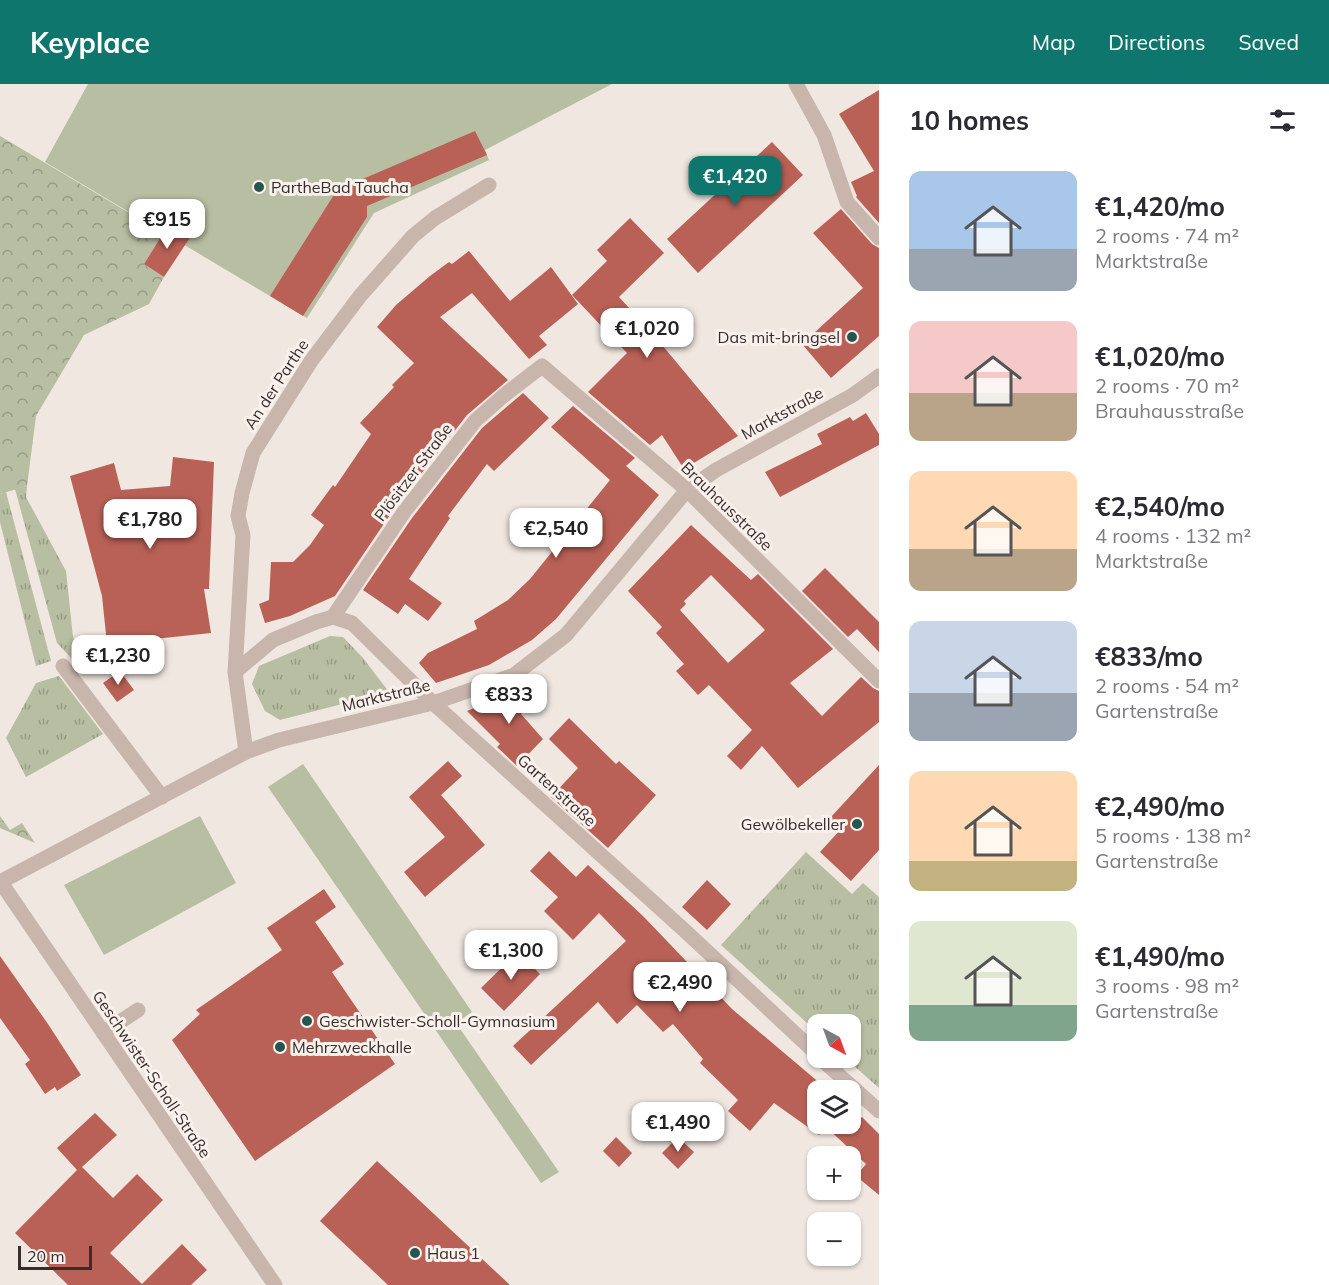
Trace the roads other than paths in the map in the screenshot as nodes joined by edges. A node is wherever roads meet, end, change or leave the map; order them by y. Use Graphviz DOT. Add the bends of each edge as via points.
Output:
graph roads {
  1 [pos="796,84"];
  2 [pos="489,185"];
  3 [pos="879,238"];
  4 [pos="542,366"];
  5 [pos="879,376"];
  6 [pos="687,490"];
  7 [pos="333,617"];
  8 [pos="63,666"];
  9 [pos="235,672"];
  10 [pos="879,681"];
  11 [pos="432,703"];
  12 [pos="246,752"];
  13 [pos="162,797"];
  14 [pos="0,882"];
  15 [pos="138,1010"];
  16 [pos="103,1033"];
  17 [pos="807,1045"];
  18 [pos="832,1068"];
  19 [pos="879,1111"];
  20 [pos="275,1285"];
  1 -- 3 [label="street" via="824,135 847,202"];
  2 -- 9 [label="street, An der Parthe" via="413,236 360,296 311,361 253,453 238,516 243,535"];
  4 -- 6 [label="street, Brauhausstraße"];
  4 -- 7 [label="street, Plösitzer Straße" via="475,421 404,512"];
  5 -- 6 [label="street, Marktstraße" via="853,395"];
  6 -- 10 [label="street, Brauhausstraße"];
  6 -- 11 [label="street, Marktstraße" via="566,635 514,675"];
  7 -- 9 [label="street" via="273,640"];
  7 -- 11 [label="street, Gartenstraße" via="352,623"];
  8 -- 13 [label="street" via="127,760"];
  9 -- 12 [label="street"];
  11 -- 12 [label="street, Marktstraße" via="279,740"];
  11 -- 17 [label="street, Gartenstraße"];
  12 -- 13 [label="street, Marktstraße"];
  13 -- 14 [label="street, Marktstraße"];
  14 -- 16 [label="street, Geschwister-Scholl-Straße"];
  15 -- 16 [label="street"];
  16 -- 20 [label="street, Geschwister-Scholl-Straße"];
  18 -- 19 [label="street, Gartenstraße"];
}
